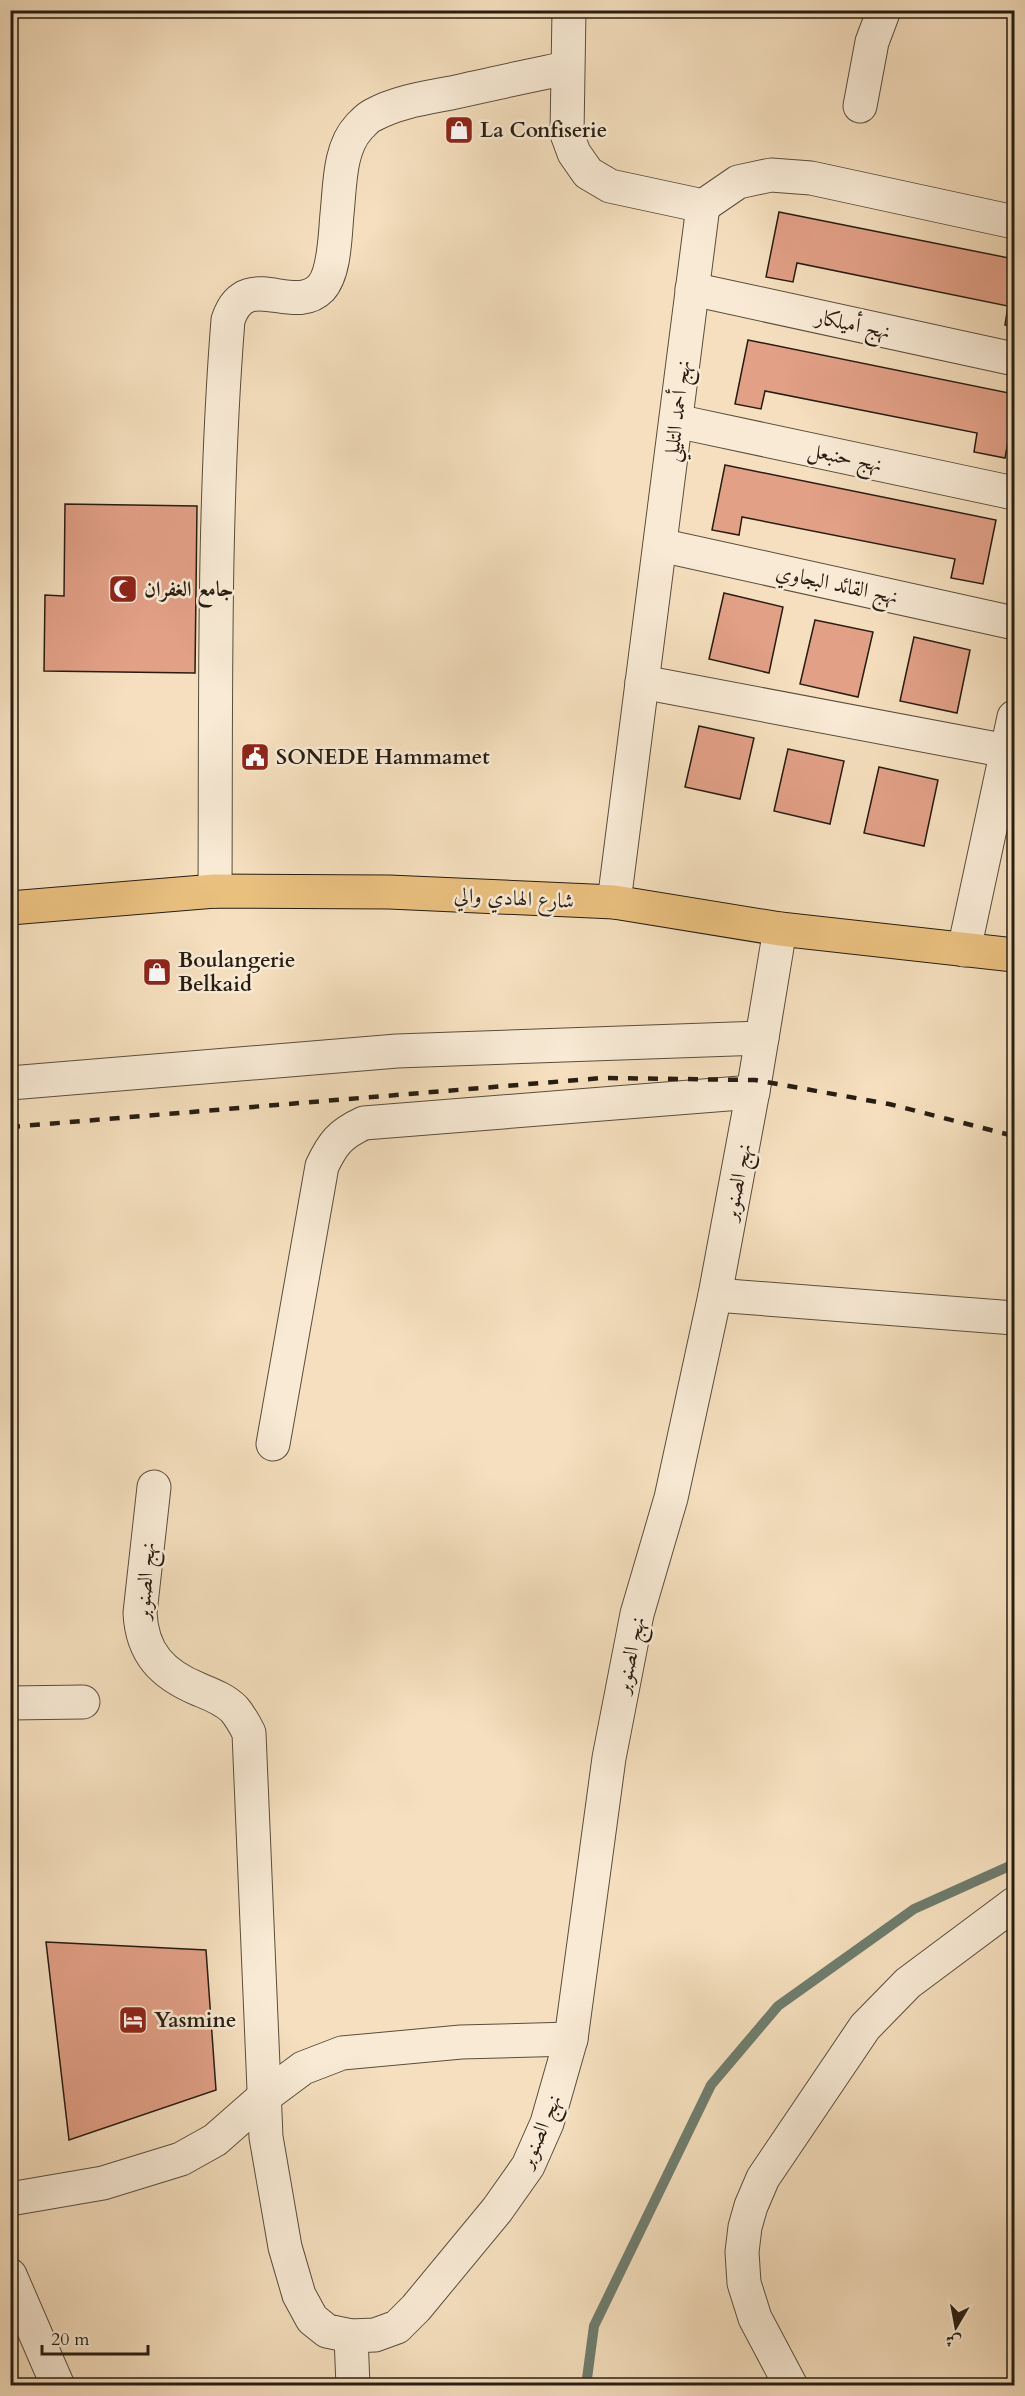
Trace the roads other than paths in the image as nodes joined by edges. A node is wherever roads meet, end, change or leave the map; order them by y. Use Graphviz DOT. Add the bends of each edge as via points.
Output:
graph roads {
  1 [pos="569,10"];
  2 [pos="884,10"];
  3 [pos="567,68"];
  4 [pos="860,106"];
  5 [pos="703,206"];
  6 [pos="1014,222"];
  7 [pos="692,289"];
  8 [pos="1014,359"];
  9 [pos="676,421"];
  10 [pos="1014,493"];
  11 [pos="660,546"];
  12 [pos="1014,623"];
  13 [pos="642,682"];
  14 [pos="1014,717"];
  15 [pos="1007,751"];
  16 [pos="215,891"];
  17 [pos="614,902"];
  18 [pos="10,908"];
  19 [pos="780,929"];
  20 [pos="964,950"];
  21 [pos="1014,956"];
  22 [pos="762,1038"];
  23 [pos="10,1083"];
  24 [pos="753,1092"];
  25 [pos="716,1295"];
  26 [pos="1014,1318"];
  27 [pos="273,1444"];
  28 [pos="154,1487"];
  29 [pos="83,1702"];
  30 [pos="10,1703"];
  31 [pos="1014,1904"];
  32 [pos="571,2039"];
  33 [pos="264,2097"];
  34 [pos="10,2199"];
  35 [pos="10,2276"];
  36 [pos="351,2336"];
  37 [pos="58,2385"];
  38 [pos="352,2385"];
  39 [pos="791,2385"];
  1 -- 3 [label="street"];
  2 -- 4 [label="street" via="872,42"];
  3 -- 5 [label="street" via="567,134 588,173 610,186"];
  3 -- 16 [label="street" via="411,101 371,115 357,128 344,162 332,259 322,288 302,297 252,294 240,297 232,308 222,410 216,552"];
  5 -- 6 [label="street" via="738,182 771,175 811,178"];
  5 -- 7 [label="street, نهج أحمد التليلي"];
  7 -- 8 [label="street, نهج أميلكار"];
  7 -- 9 [label="street, نهج أحمد التليلي"];
  9 -- 10 [label="street, نهج حنبعل"];
  9 -- 11 [label="street, نهج أحمد التليلي"];
  11 -- 12 [label="street, نهج القائد البجاوي"];
  11 -- 13 [label="street, نهج أحمد التليلي"];
  13 -- 15 [label="street"];
  13 -- 17 [label="street, نهج أحمد التليلي"];
  14 -- 15 [label="street"];
  15 -- 20 [label="street"];
  16 -- 17 [label="main road, شارع الهادي والي" via="389,892"];
  16 -- 18 [label="main road, شارع الهادي والي"];
  17 -- 19 [label="main road, شارع الهادي والي"];
  19 -- 20 [label="main road, شارع الهادي والي"];
  19 -- 22 [label="street, نهج الصنوبر"];
  20 -- 21 [label="main road, شارع الهادي والي"];
  22 -- 23 [label="street" via="397,1051"];
  22 -- 24 [label="street, نهج الصنوبر"];
  24 -- 25 [label="street, نهج الصنوبر"];
  24 -- 27 [label="street" via="364,1123 345,1132 331,1147 322,1166"];
  25 -- 26 [label="street"];
  25 -- 32 [label="street, نهج الصنوبر" via="672,1498 638,1614 611,1747"];
  28 -- 33 [label="street, نهج الصنوبر" via="140,1613 146,1643 166,1672 220,1698 234,1709 249,1733"];
  29 -- 30 [label="street"];
  31 -- 39 [label="street" via="908,1983 866,2027 763,2178 745,2227 744,2283 755,2318"];
  32 -- 33 [label="street" via="461,2042 342,2053 303,2068"];
  32 -- 36 [label="street, نهج الصنوبر" via="547,2123 528,2166 497,2210 398,2327 375,2335"];
  33 -- 34 [label="street" via="215,2140 182,2159 103,2183"];
  33 -- 36 [label="street, نهج الصنوبر" via="274,2193 299,2295 312,2319 327,2331"];
  35 -- 37 [label="street"];
  36 -- 38 [label="street"];
}
